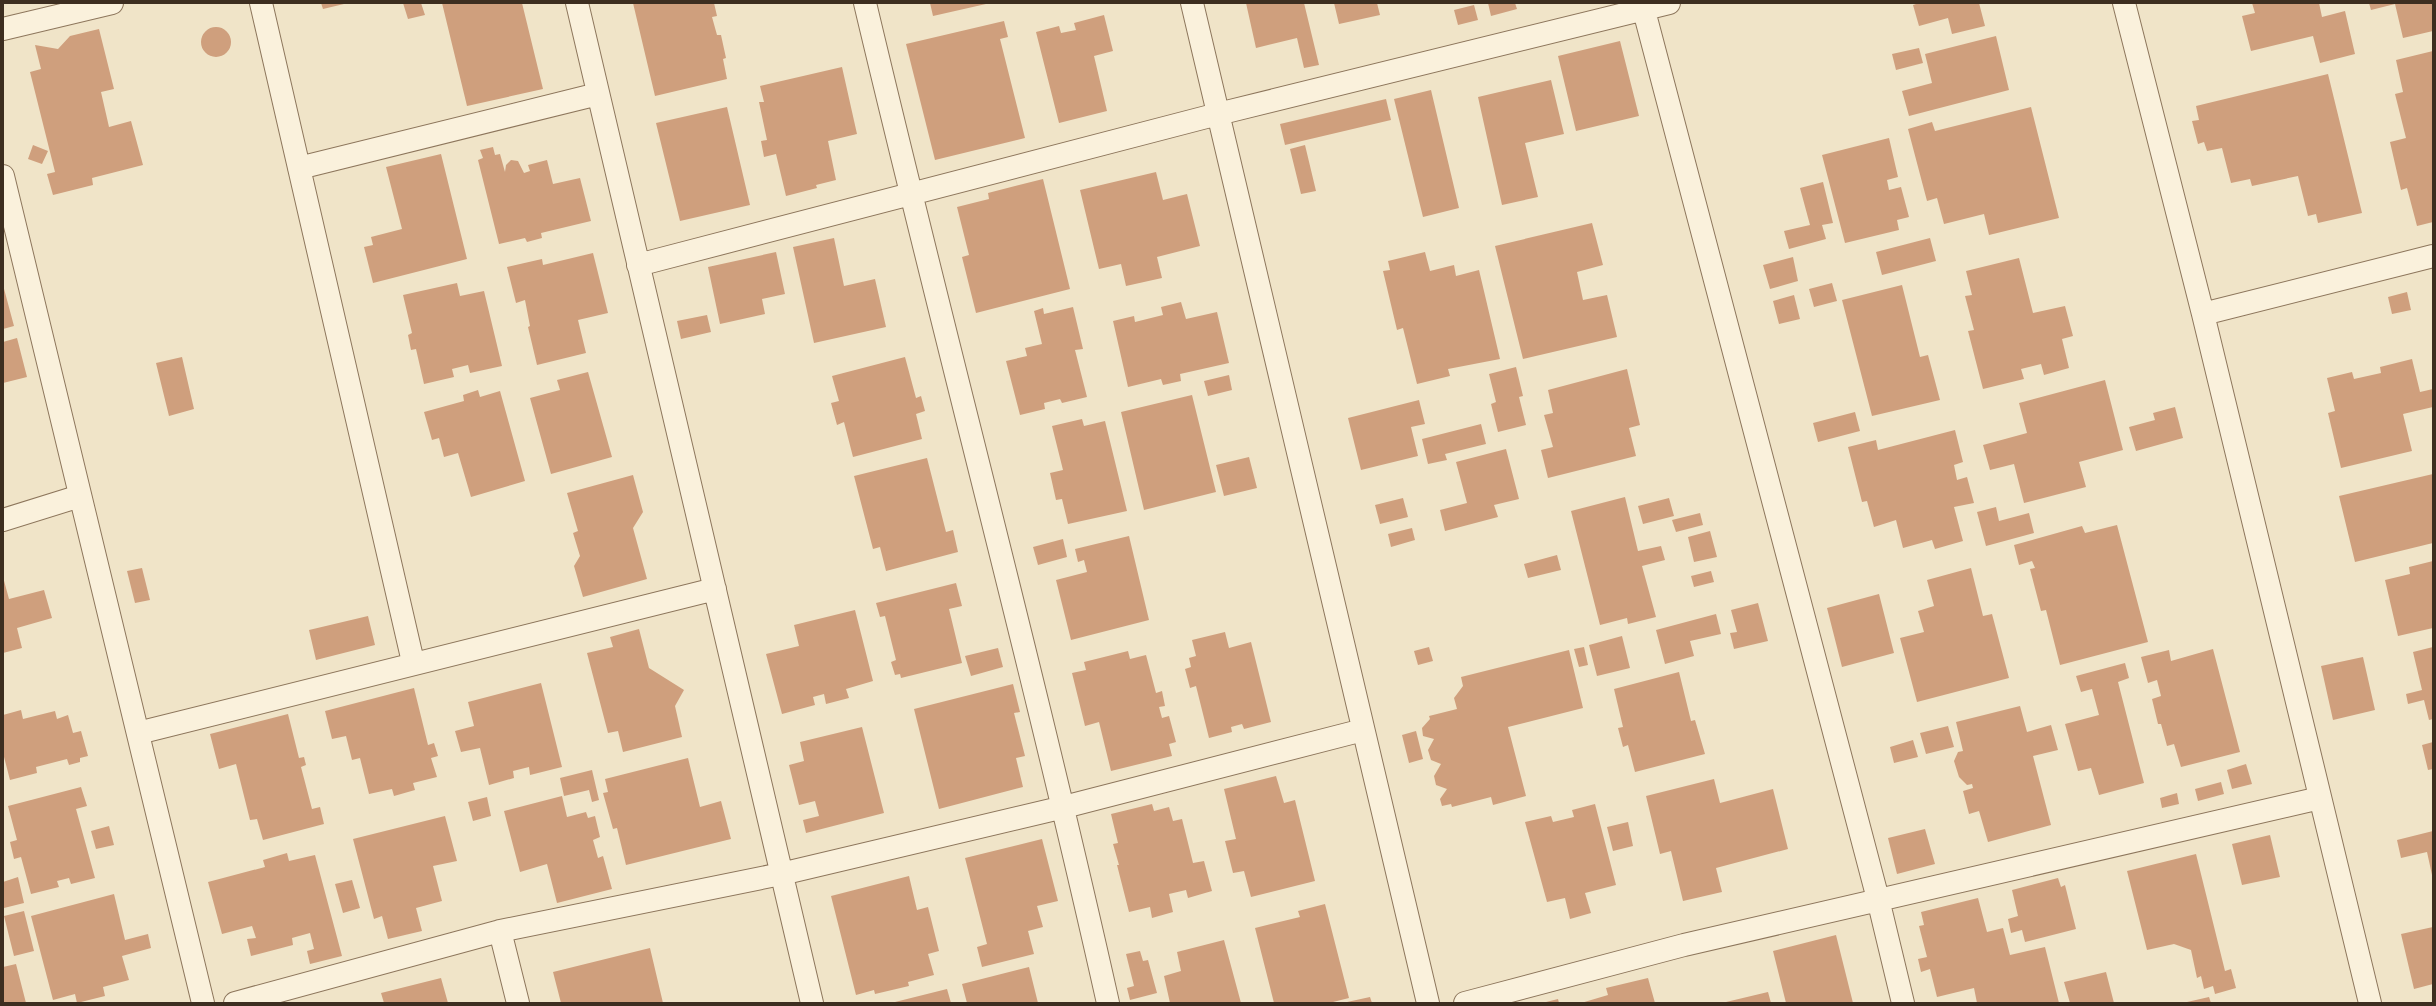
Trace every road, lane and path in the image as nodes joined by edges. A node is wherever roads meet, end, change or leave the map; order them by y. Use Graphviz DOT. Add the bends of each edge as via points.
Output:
graph roads {
  1 [pos="112,3"];
  2 [pos="261,3"];
  3 [pos="577,3"];
  4 [pos="865,3"];
  5 [pos="1192,3"];
  6 [pos="1669,3"];
  7 [pos="2124,3"];
  8 [pos="1643,6"];
  9 [pos="3,29"];
  10 [pos="598,94"];
  11 [pos="1218,114"];
  12 [pos="299,168"];
  13 [pos="3,176"];
  14 [pos="910,194"];
  15 [pos="2433,256"];
  16 [pos="638,265"];
  17 [pos="2203,314"];
  18 [pos="80,496"];
  19 [pos="3,520"];
  20 [pos="715,589"];
  21 [pos="413,662"];
  22 [pos="1363,730"];
  23 [pos="138,733"];
  24 [pos="2320,798"];
  25 [pos="1064,807"];
  26 [pos="781,874"];
  27 [pos="1878,899"];
  28 [pos="500,931"];
  29 [pos="203,1003"];
  30 [pos="235,1003"];
  31 [pos="518,1003"];
  32 [pos="812,1003"];
  33 [pos="1108,1003"];
  34 [pos="1428,1003"];
  35 [pos="1465,1003"];
  36 [pos="1903,1003"];
  37 [pos="2370,1003"];
  1 -- 9 [label="street"];
  2 -- 12 [label="street"];
  3 -- 10 [label="street"];
  4 -- 14 [label="street"];
  5 -- 11 [label="street"];
  6 -- 8 [label="street"];
  7 -- 17 [label="street"];
  8 -- 11 [label="street"];
  8 -- 27 [label="street"];
  10 -- 12 [label="street"];
  10 -- 16 [label="street"];
  11 -- 14 [label="street"];
  11 -- 22 [label="street"];
  12 -- 21 [label="street"];
  13 -- 18 [label="street"];
  14 -- 16 [label="street"];
  14 -- 25 [label="street"];
  15 -- 17 [label="street"];
  16 -- 20 [label="street"];
  17 -- 24 [label="street"];
  18 -- 19 [label="street"];
  18 -- 23 [label="street"];
  20 -- 21 [label="street"];
  20 -- 26 [label="street"];
  21 -- 23 [label="street"];
  22 -- 25 [label="street"];
  22 -- 34 [label="street"];
  23 -- 29 [label="street"];
  24 -- 27 [label="street"];
  24 -- 37 [label="street"];
  25 -- 26 [label="street"];
  25 -- 33 [label="street"];
  26 -- 28 [label="street"];
  26 -- 32 [label="street"];
  27 -- 35 [label="street" via="1684,945"];
  27 -- 36 [label="street"];
  28 -- 30 [label="street"];
  28 -- 31 [label="street"];
}
